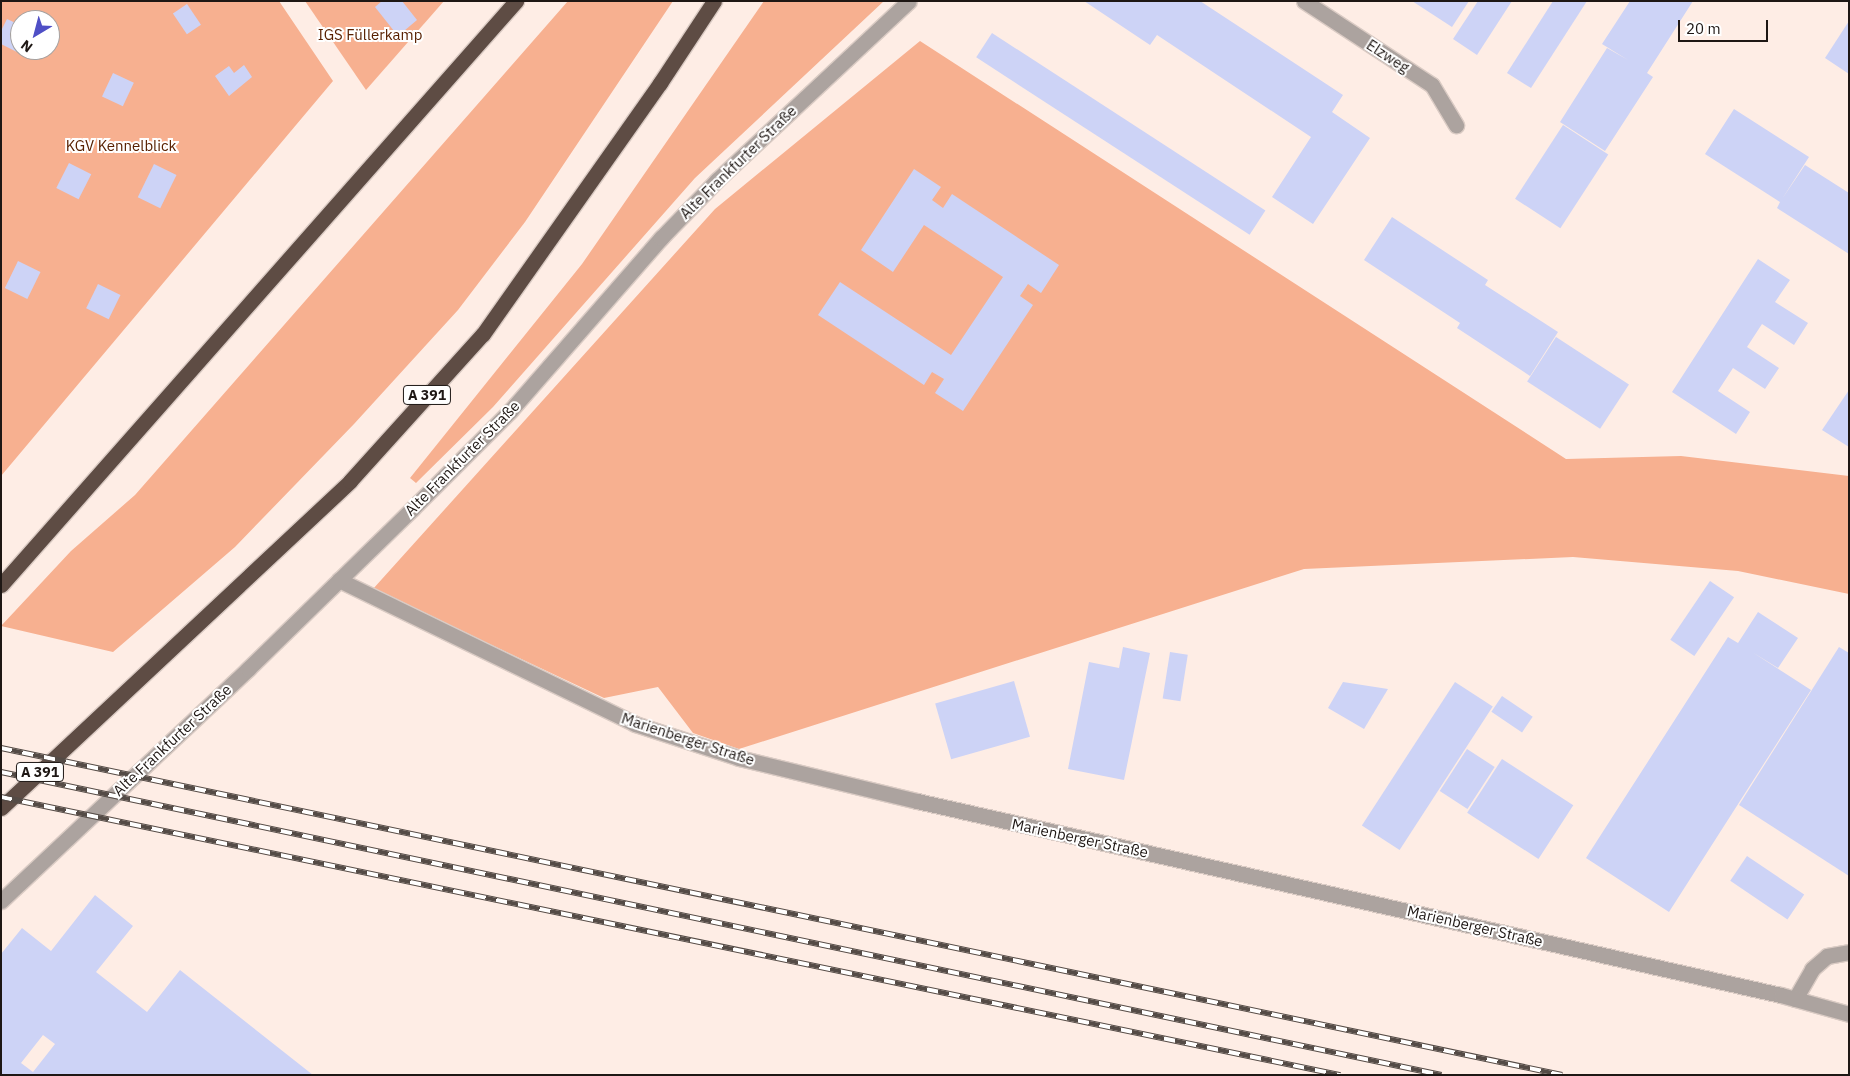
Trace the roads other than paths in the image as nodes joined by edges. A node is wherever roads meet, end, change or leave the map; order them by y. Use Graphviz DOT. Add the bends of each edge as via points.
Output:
graph roads {
  1 [pos="516,1"];
  2 [pos="714,1"];
  3 [pos="909,1"];
  4 [pos="1304,1"];
  5 [pos="1456,125"];
  6 [pos="339,580"];
  7 [pos="1,585"];
  8 [pos="1,808"];
  9 [pos="1,901"];
  10 [pos="1849,952"];
  11 [pos="1795,999"];
  12 [pos="1849,1014"];
  1 -- 7 [label="highway"];
  2 -- 8 [label="highway, A 391" via="483,334 350,481"];
  3 -- 6 [label="street, Alte Frankfurter Straße" via="717,180 661,238 510,411"];
  4 -- 5 [label="street, Elzweg" via="1432,85"];
  6 -- 9 [label="street, Alte Frankfurter Straße"];
  6 -- 11 [label="street, Marienberger Straße" via="635,724 739,758 917,802"];
  10 -- 11 [label="street" via="1827,956 1812,969"];
  11 -- 12 [label="street, Marienberger Straße"];
}
